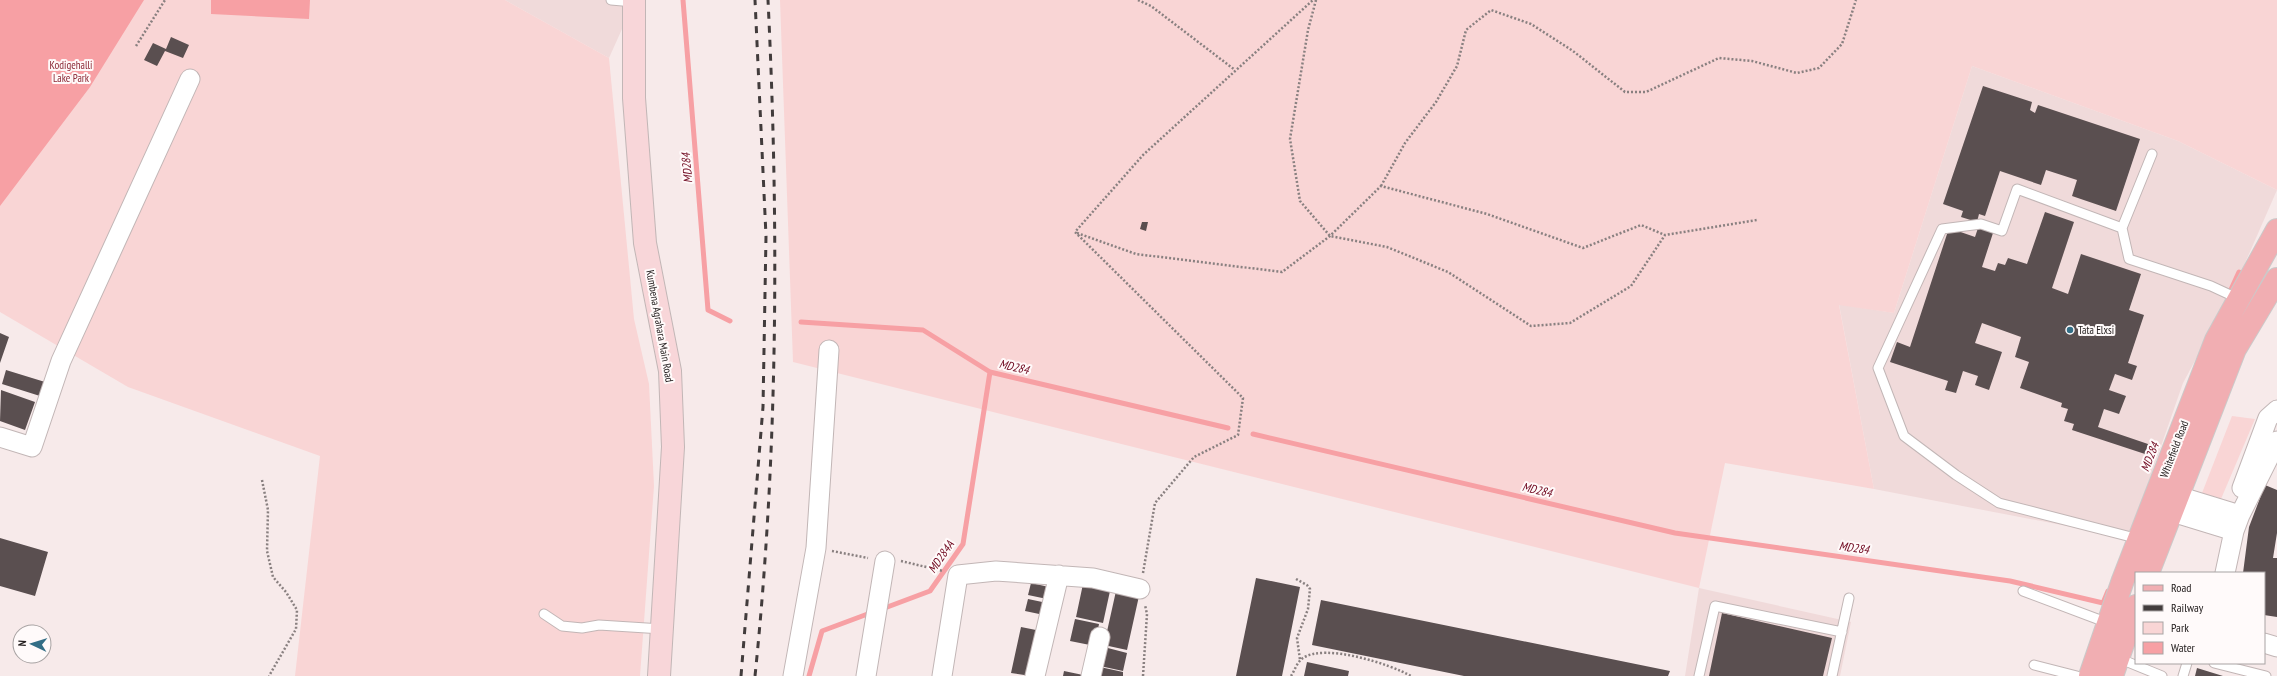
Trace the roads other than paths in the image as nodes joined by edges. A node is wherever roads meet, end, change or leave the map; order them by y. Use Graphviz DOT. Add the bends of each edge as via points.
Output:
graph roads {
  1 [pos="611,0"];
  2 [pos="634,1"];
  3 [pos="190,79"];
  4 [pos="2152,154"];
  5 [pos="2122,228"];
  6 [pos="2277,230"];
  7 [pos="2277,279"];
  8 [pos="2233,296"];
  9 [pos="829,350"];
  10 [pos="2277,410"];
  11 [pos="0,437"];
  12 [pos="2277,441"];
  13 [pos="2175,504"];
  14 [pos="2239,517"];
  15 [pos="2133,537"];
  16 [pos="885,561"];
  17 [pos="2148,572"];
  18 [pos="2224,572"];
  19 [pos="1058,575"];
  20 [pos="1140,589"];
  21 [pos="2023,591"];
  22 [pos="1849,598"];
  23 [pos="2135,609"];
  24 [pos="544,614"];
  25 [pos="2108,623"];
  26 [pos="663,629"];
  27 [pos="1842,632"];
  28 [pos="1100,638"];
  29 [pos="2265,643"];
  30 [pos="2277,647"];
  31 [pos="2187,664"];
  32 [pos="2218,664"];
  33 [pos="2034,665"];
  34 [pos="2115,667"];
  35 [pos="659,676"];
  36 [pos="793,676"];
  37 [pos="866,676"];
  38 [pos="942,676"];
  39 [pos="1035,676"];
  40 [pos="1091,676"];
  41 [pos="1699,676"];
  42 [pos="1832,676"];
  43 [pos="2077,676"];
  44 [pos="2090,676"];
  45 [pos="2162,676"];
  46 [pos="2183,676"];
  47 [pos="2266,676"];
  1 -- 2 [label="lane"];
  2 -- 26 [label="street, Kumbena Agrahara Main Road" via="634,98 645,243 670,371 673,447"];
  3 -- 11 [label="street" via="62,361 32,447"];
  4 -- 5 [label="lane"];
  5 -- 8 [label="lane" via="2130,259 2212,286"];
  5 -- 15 [label="lane" via="2017,189 2002,231 1981,224 1942,229 1878,368 1904,436 1956,475 1999,503"];
  6 -- 8 [label="main road, Whitefield Road"];
  7 -- 13 [label="main road, Whitefield Road" via="2235,349"];
  8 -- 15 [label="main road, Whitefield Road"];
  9 -- 36 [label="street" via="816,548"];
  10 -- 14 [label="street" via="2268,418 2242,488"];
  12 -- 14 [label="street"];
  13 -- 14 [label="street"];
  13 -- 17 [label="main road, Whitefield Road"];
  14 -- 18 [label="street"];
  15 -- 25 [label="main road, Whitefield Road"];
  16 -- 37 [label="street"];
  19 -- 20 [label="street" via="1093,578"];
  19 -- 38 [label="street" via="996,571 958,575"];
  19 -- 39 [label="street"];
  21 -- 25 [label="lane"];
  22 -- 27 [label="lane"];
  23 -- 34 [label="main road"];
  24 -- 26 [label="lane" via="562,626 582,628 599,625"];
  25 -- 44 [label="main road, Whitefield Road"];
  26 -- 35 [label="street, Kumbena Agrahara Main Road"];
  27 -- 41 [label="lane" via="1715,606"];
  27 -- 42 [label="lane"];
  28 -- 40 [label="street"];
  29 -- 30 [label="street"];
  31 -- 46 [label="lane"];
  32 -- 47 [label="lane"];
  33 -- 43 [label="lane"];
  34 -- 45 [label="lane"];
}
